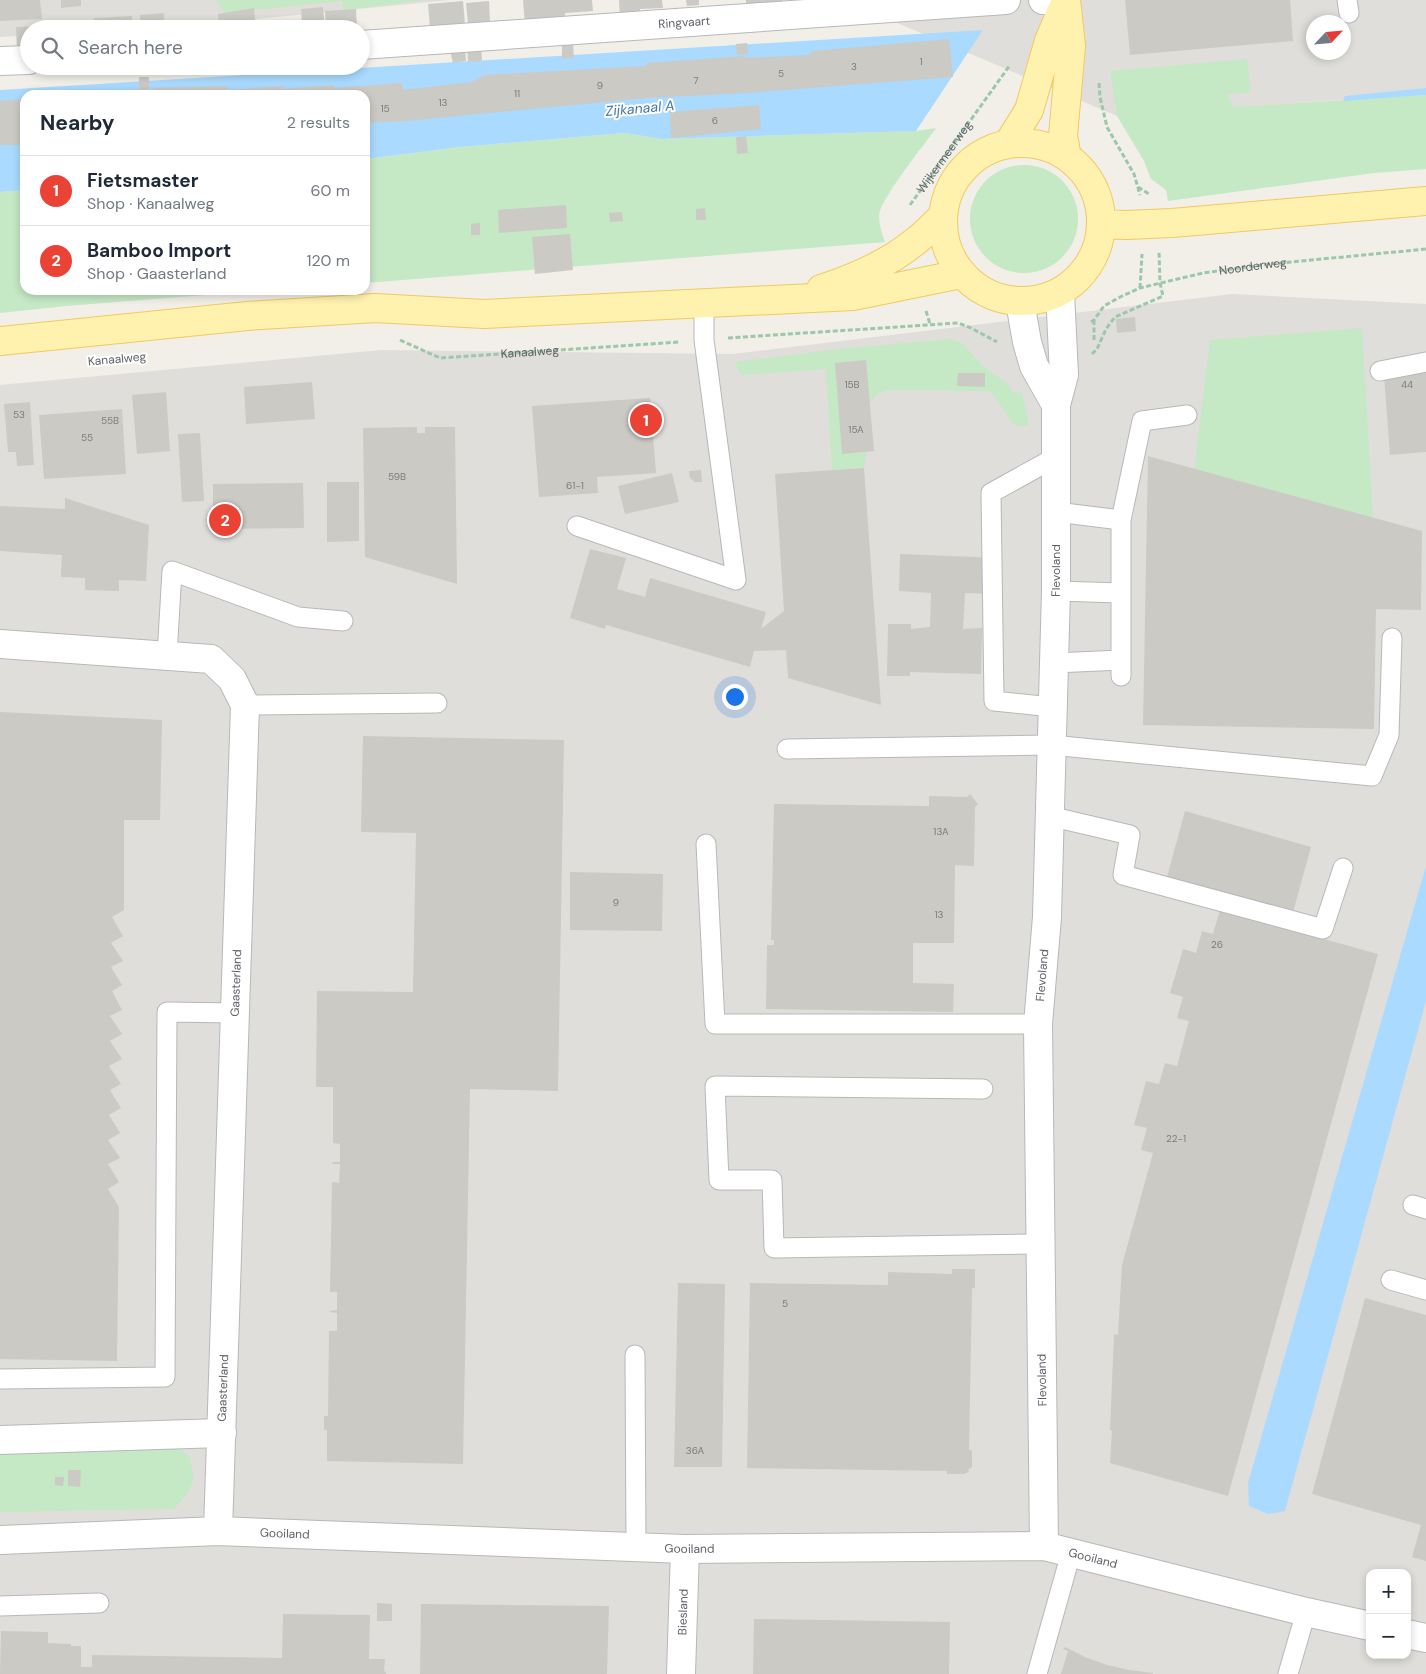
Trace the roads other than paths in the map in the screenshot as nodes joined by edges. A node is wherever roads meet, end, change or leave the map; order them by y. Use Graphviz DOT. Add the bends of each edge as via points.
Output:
graph roads {
  1 [pos="1006,0"];
  2 [pos="1058,0"];
  3 [pos="370,44"];
  4 [pos="20,60"];
  5 [pos="0,61"];
  6 [pos="1008,144"];
  7 [pos="1067,157"];
  8 [pos="1426,201"];
  9 [pos="942,216"];
  10 [pos="1101,224"];
  11 [pos="961,274"];
  12 [pos="1060,292"];
  13 [pos="786,300"];
  14 [pos="1020,302"];
  15 [pos="704,304"];
  16 [pos="0,341"];
  17 [pos="1426,362"];
  18 [pos="1380,371"];
  19 [pos="1056,404"];
  20 [pos="1187,415"];
  21 [pos="1056,457"];
  22 [pos="1056,512"];
  23 [pos="1121,520"];
  24 [pos="577,526"];
  25 [pos="1056,591"];
  26 [pos="1121,593"];
  27 [pos="342,620"];
  28 [pos="1392,638"];
  29 [pos="0,644"];
  30 [pos="167,656"];
  31 [pos="1054,663"];
  32 [pos="437,703"];
  33 [pos="244,704"];
  34 [pos="1052,707"];
  35 [pos="1050,745"];
  36 [pos="787,749"];
  37 [pos="1049,816"];
  38 [pos="706,844"];
  39 [pos="1342,868"];
  40 [pos="235,1013"];
  41 [pos="1038,1024"];
  42 [pos="983,1089"];
  43 [pos="1040,1244"];
  44 [pos="1390,1280"];
  45 [pos="1426,1290"];
  46 [pos="635,1355"];
  47 [pos="0,1379"];
  48 [pos="222,1433"];
  49 [pos="0,1440"];
  50 [pos="218,1531"];
  51 [pos="0,1540"];
  52 [pos="1044,1546"];
  53 [pos="636,1547"];
  54 [pos="685,1549"];
  55 [pos="1071,1553"];
  56 [pos="99,1603"];
  57 [pos="0,1606"];
  58 [pos="1306,1612"];
  59 [pos="1366,1625"];
  60 [pos="1411,1635"];
  61 [pos="1426,1638"];
  62 [pos="681,1674"];
  63 [pos="1037,1674"];
  64 [pos="1288,1674"];
  1 -- 3 [label="street, Ringvaart"];
  2 -- 6 [label="main road" via="1029,110"];
  2 -- 7 [label="main road" via="1071,46 1062,136"];
  4 -- 5 [label="street"];
  6 -- 7 [label="main road" via="1028,143"];
  6 -- 9 [label="main road" via="988,150 970,162 956,178"];
  7 -- 10 [label="main road" via="1086,175 1098,198"];
  8 -- 10 [label="main road" via="1151,224"];
  9 -- 11 [label="main road" via="950,257"];
  9 -- 13 [label="main road" via="908,247 882,264 846,281"];
  10 -- 12 [label="main road" via="1098,245 1089,264"];
  11 -- 13 [label="main road" via="852,296"];
  11 -- 14 [label="main road" via="988,294"];
  12 -- 14 [label="main road" via="1040,300"];
  12 -- 19 [label="street, Flevoland" via="1064,375"];
  13 -- 15 [label="main road"];
  14 -- 19 [label="street" via="1034,366"];
  15 -- 16 [label="main road" via="484,314 375,308 247,316"];
  15 -- 24 [label="lane" via="704,340 736,580"];
  17 -- 18 [label="lane"];
  19 -- 21 [label="street, Flevoland"];
  20 -- 23 [label="lane" via="1142,421"];
  21 -- 22 [label="street, Flevoland"];
  21 -- 34 [label="lane" via="991,493 994,701"];
  22 -- 23 [label="lane"];
  22 -- 25 [label="street, Flevoland"];
  23 -- 26 [label="lane"];
  25 -- 26 [label="lane"];
  25 -- 31 [label="street, Flevoland"];
  26 -- 31 [label="lane" via="1121,668"];
  27 -- 30 [label="lane" via="298,617 172,571"];
  28 -- 35 [label="lane" via="1389,735 1372,776"];
  29 -- 30 [label="street, Gaasterland"];
  30 -- 33 [label="street, Gaasterland" via="211,659 232,680"];
  31 -- 34 [label="street, Flevoland"];
  32 -- 33 [label="lane"];
  33 -- 40 [label="street, Gaasterland"];
  34 -- 35 [label="street, Flevoland"];
  35 -- 36 [label="lane"];
  35 -- 37 [label="street, Flevoland"];
  37 -- 39 [label="lane" via="1130,835 1123,875 1323,929"];
  37 -- 41 [label="street, Flevoland" via="1047,917"];
  38 -- 41 [label="lane" via="715,1024"];
  40 -- 47 [label="lane" via="167,1012 166,1377"];
  40 -- 48 [label="street, Gaasterland"];
  41 -- 43 [label="street, Flevoland"];
  42 -- 43 [label="lane" via="715,1086 719,1180 772,1180 774,1248"];
  43 -- 52 [label="street, Flevoland"];
  44 -- 45 [label="lane"];
  46 -- 53 [label="lane"];
  48 -- 49 [label="street"];
  48 -- 50 [label="street, Gaasterland"];
  50 -- 51 [label="street, Gooiland"];
  50 -- 53 [label="street, Gooiland"];
  52 -- 54 [label="street, Gooiland"];
  52 -- 55 [label="street, Gooiland"];
  53 -- 54 [label="street, Gooiland"];
  54 -- 62 [label="street, Biesland"];
  55 -- 58 [label="street, Gooiland"];
  55 -- 63 [label="lane"];
  56 -- 57 [label="lane"];
  58 -- 59 [label="street, Gooiland"];
  58 -- 64 [label="lane"];
  60 -- 61 [label="street"];
}
